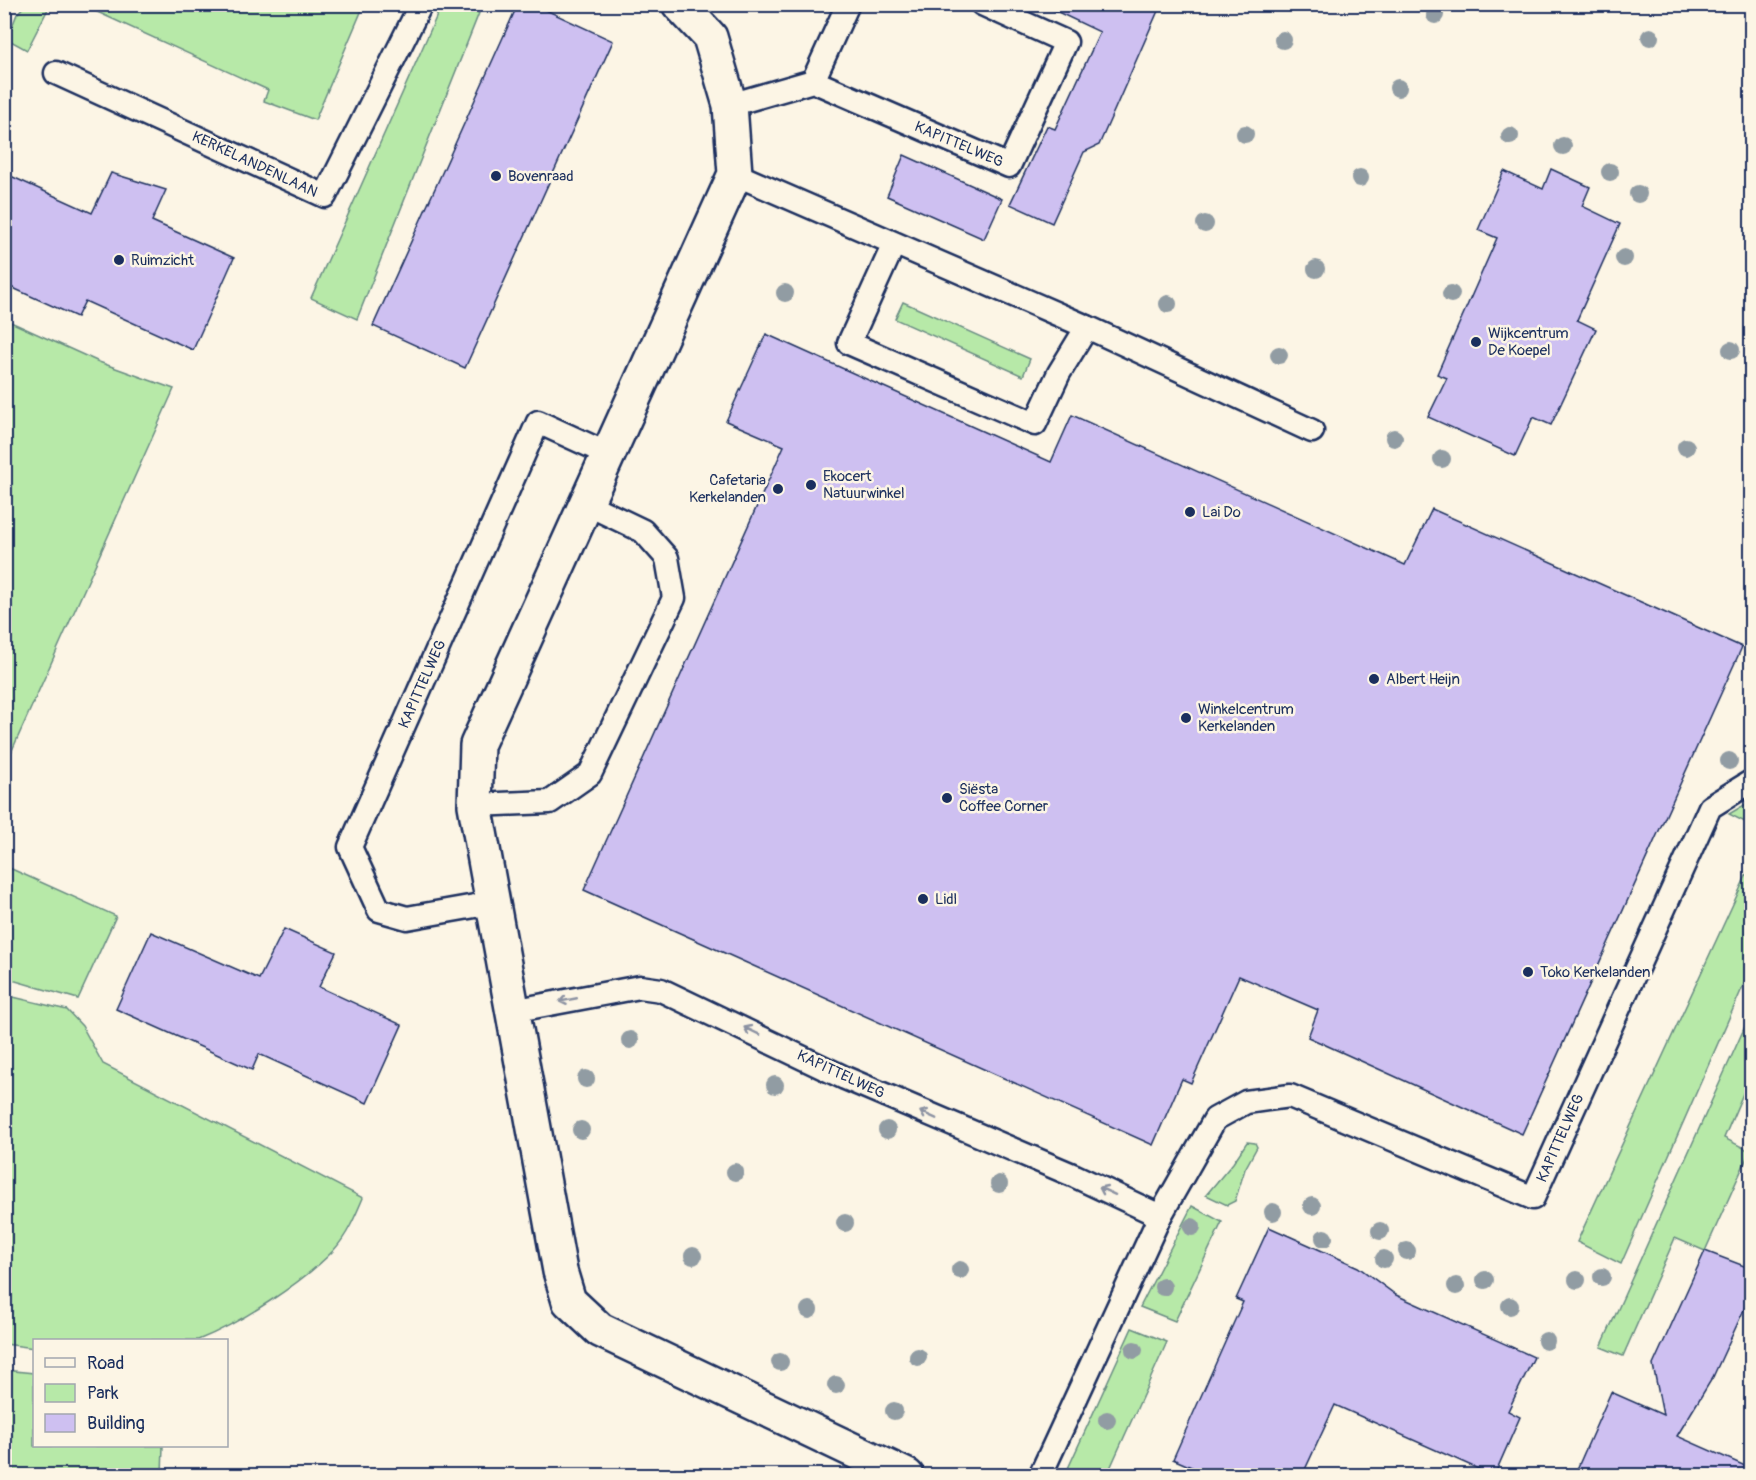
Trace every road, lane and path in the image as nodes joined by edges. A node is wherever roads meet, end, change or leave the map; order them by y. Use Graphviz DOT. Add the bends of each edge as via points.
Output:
graph roads {
  1 [pos="421,4"];
  2 [pos="680,4"];
  3 [pos="848,4"];
  4 [pos="982,4"];
  5 [pos="56,72"];
  6 [pos="813,81"];
  7 [pos="730,105"];
  8 [pos="735,174"];
  9 [pos="894,244"];
  10 [pos="1087,327"];
  11 [pos="1312,431"];
  12 [pos="608,454"];
  13 [pos="586,504"];
  14 [pos="1752,781"];
  15 [pos="475,806"];
  16 [pos="492,903"];
  17 [pos="512,1011"];
  18 [pos="1160,1216"];
  19 [pos="907,1476"];
  20 [pos="1040,1476"];
  1 -- 5 [label="lane, KERKELANDENLAAN" via="325,196"];
  2 -- 7 [label="street" via="710,37"];
  3 -- 6 [label="lane"];
  4 -- 6 [label="lane, KAPITTELWEG" via="1066,42 1009,166"];
  6 -- 7 [label="lane"];
  7 -- 8 [label="street"];
  8 -- 9 [label="lane"];
  8 -- 12 [label="street"];
  9 -- 10 [label="lane"];
  9 -- 10 [label="lane" via="849,343 1035,424"];
  10 -- 11 [label="lane"];
  12 -- 13 [label="street"];
  12 -- 16 [label="lane, KAPITTELWEG" via="538,422 350,846 379,910 407,918"];
  13 -- 15 [label="street" via="477,745"];
  13 -- 15 [label="lane" via="643,531 667,558 674,598 590,774 550,802"];
  14 -- 18 [label="lane, KAPITTELWEG" via="1710,807 1533,1198 1290,1096 1246,1102 1215,1119"];
  15 -- 16 [label="street"];
  16 -- 17 [label="street"];
  18 -- 17 [label="lane, KAPITTELWEG, one-way" via="845,1078 661,990 640,987"];
  17 -- 19 [label="street" via="560,1271 569,1301 600,1330"];
  18 -- 20 [label="lane, KAPITTELWEG"];
}
